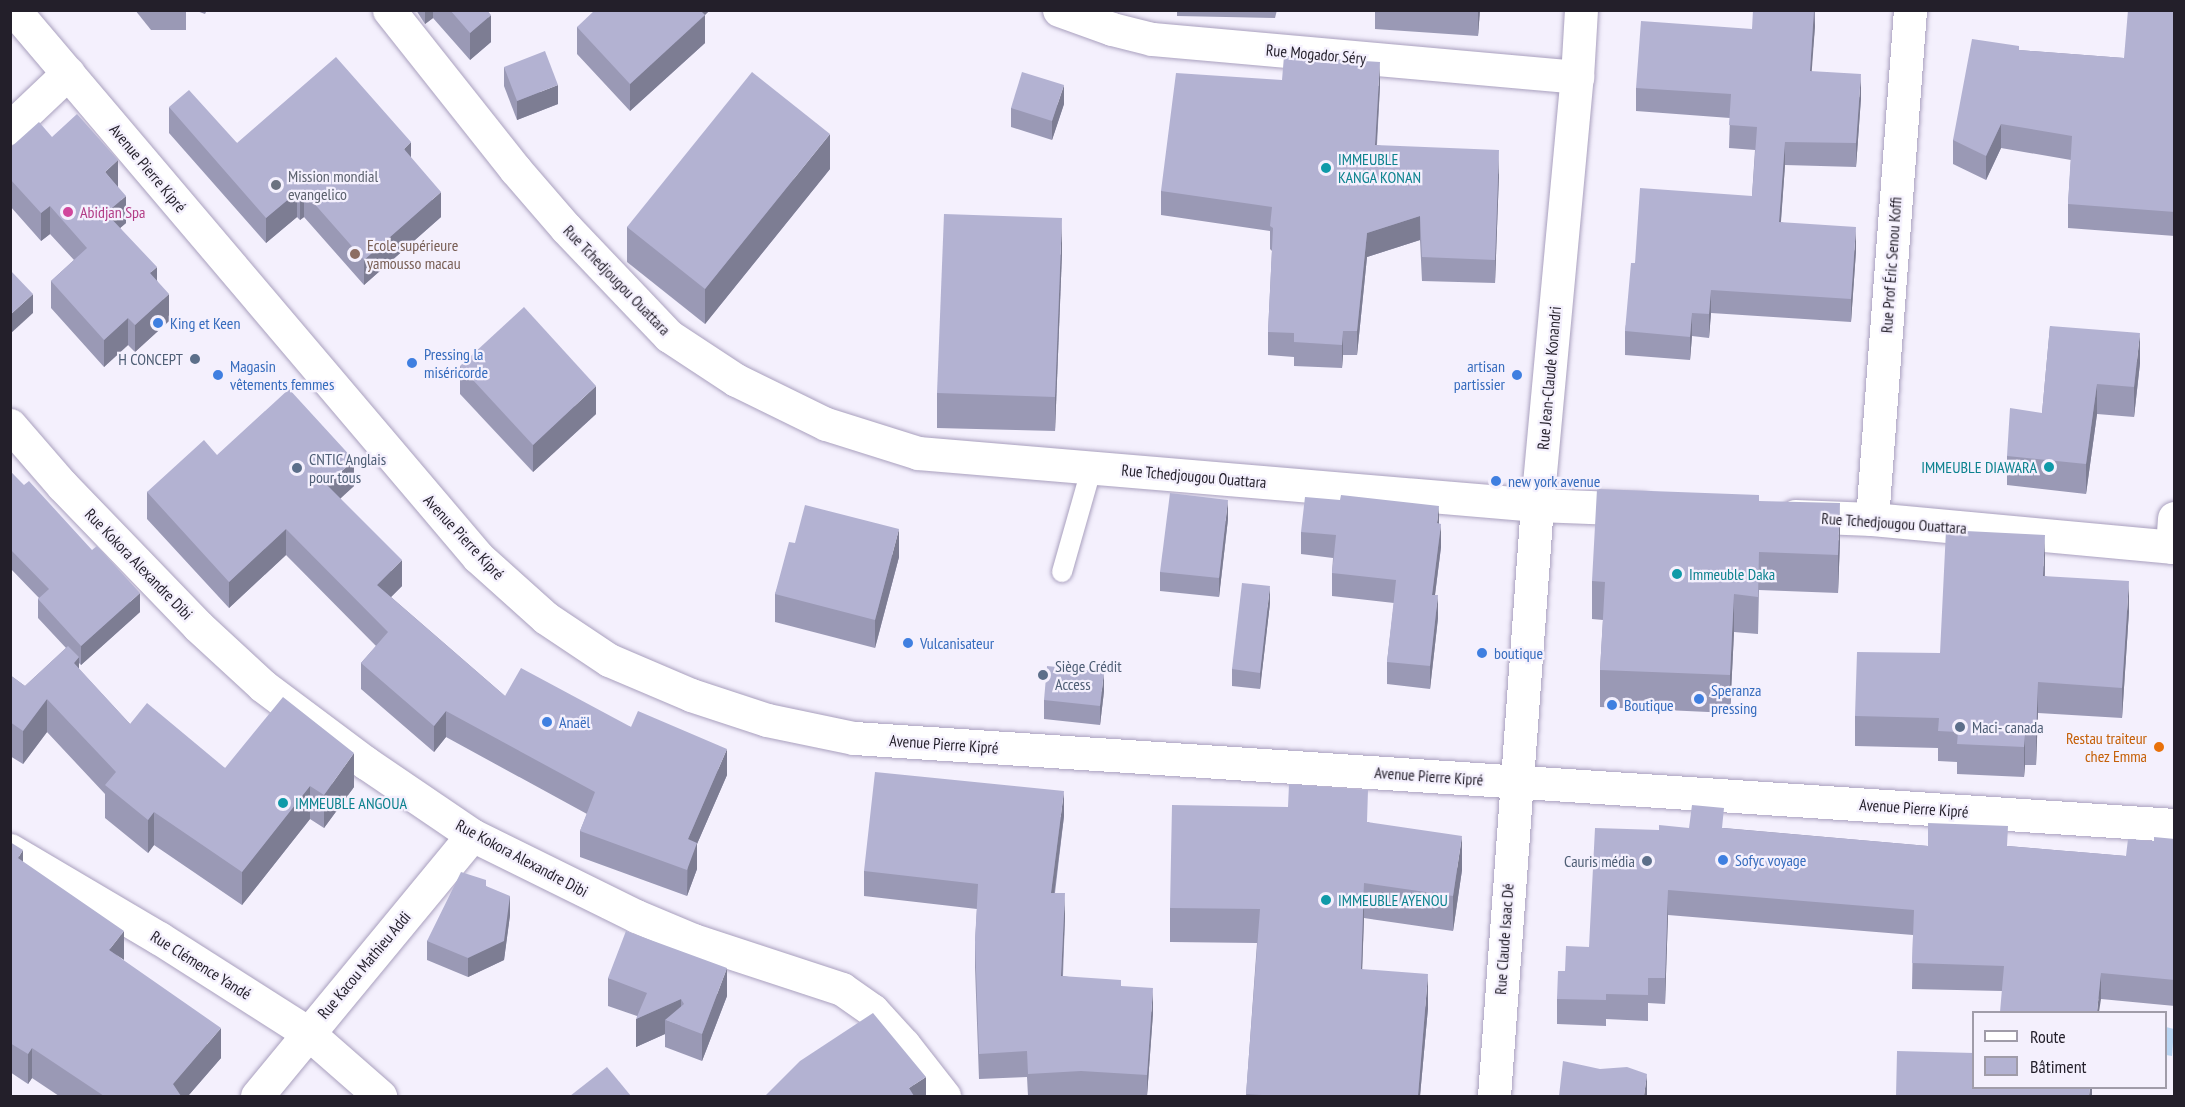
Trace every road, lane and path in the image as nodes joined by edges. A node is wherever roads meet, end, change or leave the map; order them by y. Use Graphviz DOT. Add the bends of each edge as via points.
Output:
graph roads {
  1 [pos="389,10"];
  2 [pos="1059,10"];
  3 [pos="1581,10"];
  4 [pos="1910,10"];
  5 [pos="20,13"];
  6 [pos="68,73"];
  7 [pos="1577,77"];
  8 [pos="10,128"];
  9 [pos="10,425"];
  10 [pos="1092,467"];
  11 [pos="1537,505"];
  12 [pos="1676,511"];
  13 [pos="1768,515"];
  14 [pos="1872,519"];
  15 [pos="2174,537"];
  16 [pos="1062,572"];
  17 [pos="1515,782"];
  18 [pos="2175,825"];
  19 [pos="472,835"];
  20 [pos="10,850"];
  21 [pos="308,1033"];
  22 [pos="257,1096"];
  23 [pos="380,1096"];
  24 [pos="944,1096"];
  25 [pos="1494,1096"];
  1 -- 10 [label="street, Rue Tchedjougou Ouattara" via="566,228 669,336 736,380 826,424 918,453"];
  2 -- 7 [label="street, Rue Mogador Séry" via="1152,39"];
  3 -- 7 [label="street, Rue Jean-Claude Konandri"];
  4 -- 14 [label="street, Rue Prof Éric Senou Koffi"];
  5 -- 6 [label="street, Avenue Pierre Kipré"];
  6 -- 8 [label="street"];
  6 -- 17 [label="street, Avenue Pierre Kipré" via="478,557 546,618 609,660 691,695 767,720 854,738"];
  7 -- 11 [label="street, Rue Jean-Claude Konandri"];
  9 -- 19 [label="street, Rue Kokora Alexandre Dibi" via="198,626 263,686 366,764"];
  10 -- 11 [label="street, Rue Tchedjougou Ouattara"];
  10 -- 16 [label="lane"];
  11 -- 12 [label="street, Rue Tchedjougou Ouattara"];
  11 -- 17 [label="street, Rue Jean-Claude Konandri"];
  13 -- 14 [label="street, Rue Tchedjougou Ouattara"];
  14 -- 15 [label="street, Rue Tchedjougou Ouattara"];
  17 -- 18 [label="street, Avenue Pierre Kipré"];
  17 -- 25 [label="street, Rue Claude Isaac Dé"];
  19 -- 21 [label="street, Rue Kacou Mathieu Addi"];
  19 -- 24 [label="street, Rue Kokora Alexandre Dibi" via="693,940 842,988 872,1010"];
  20 -- 21 [label="street, Rue Clémence Yandé"];
  21 -- 22 [label="street, Rue Kacou Mathieu Addi"];
  21 -- 23 [label="street, Rue Clémence Yandé"];
}
